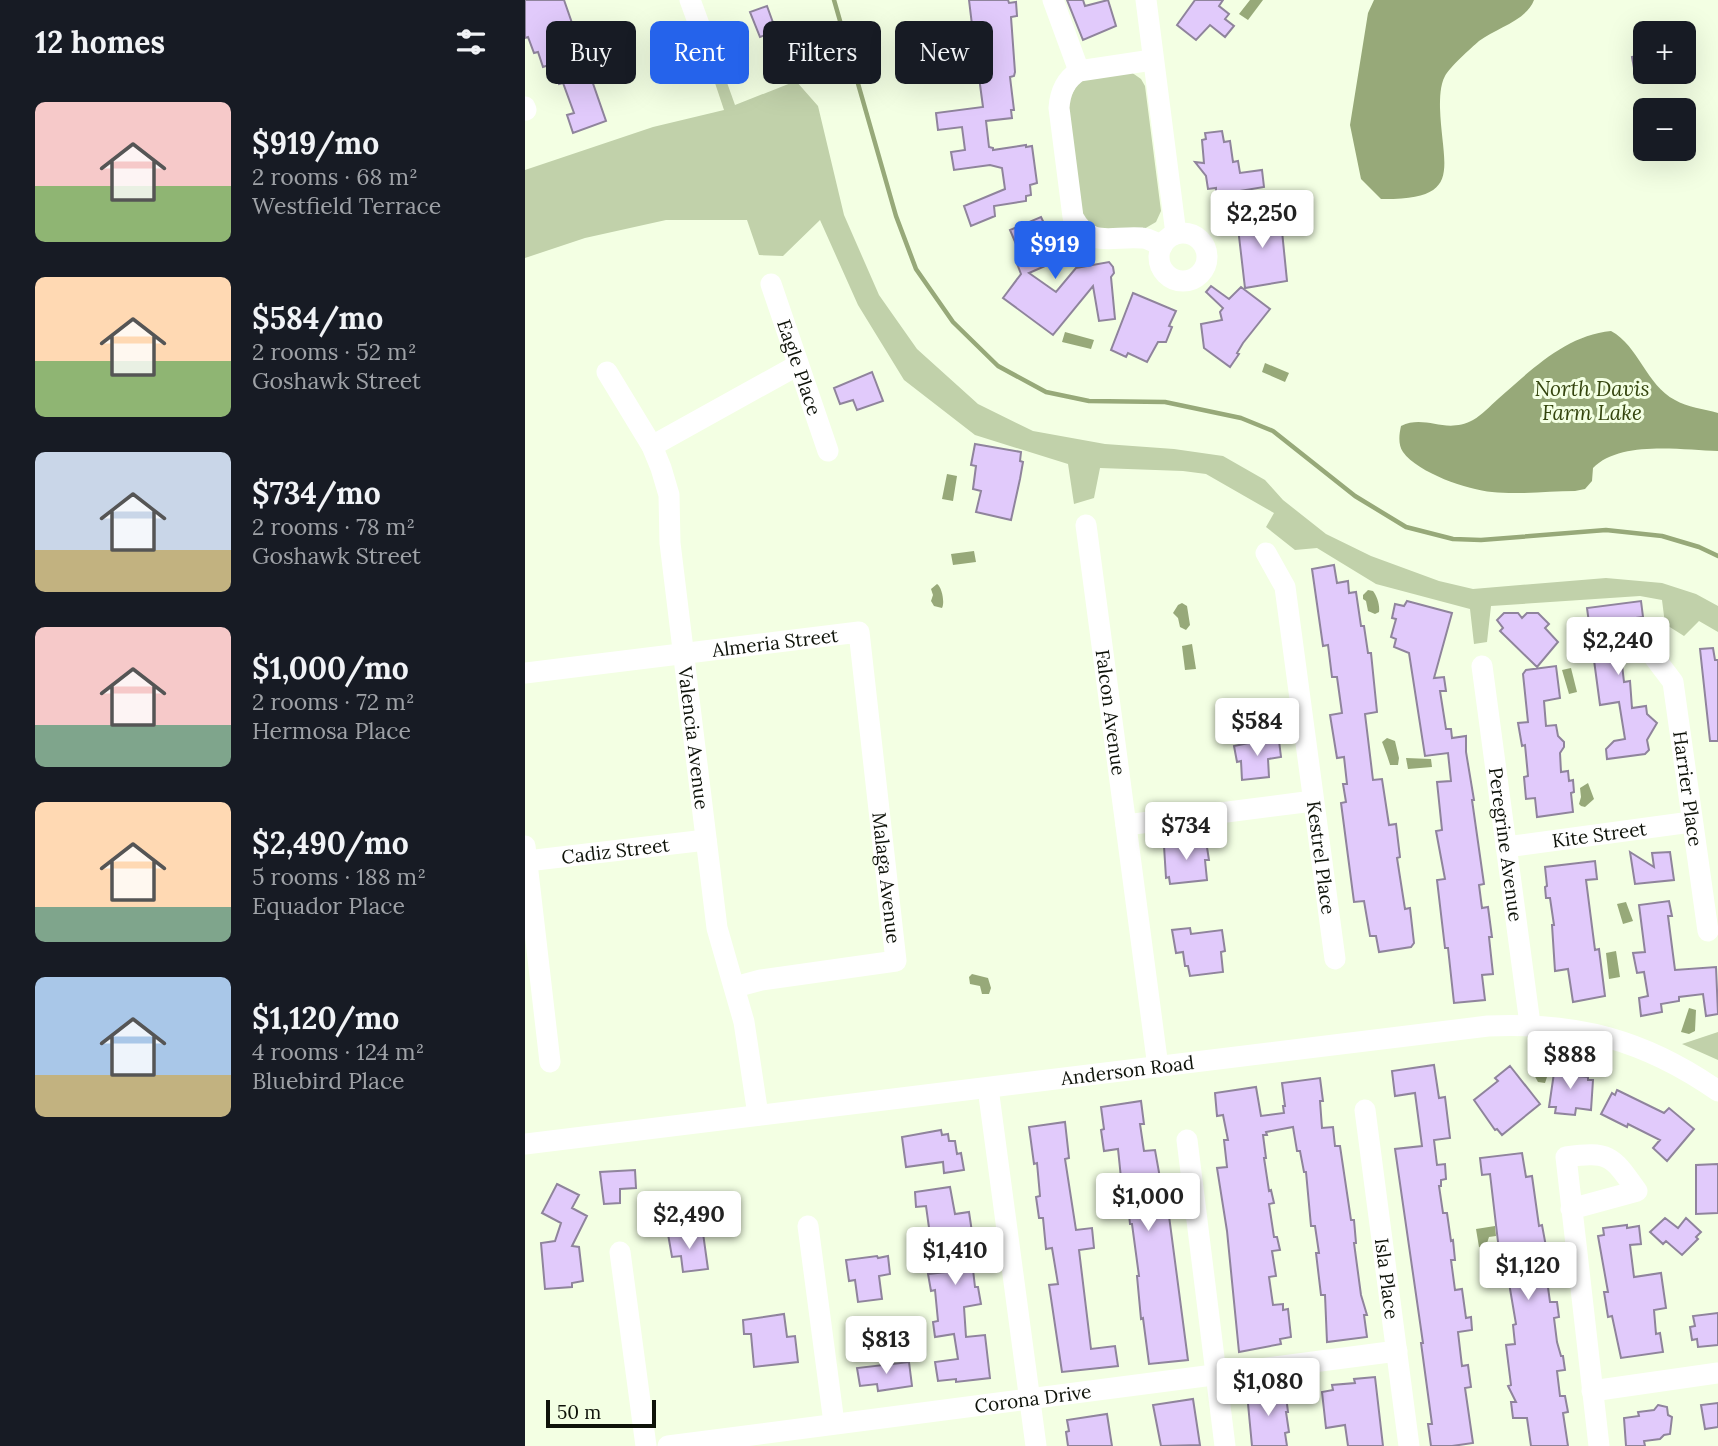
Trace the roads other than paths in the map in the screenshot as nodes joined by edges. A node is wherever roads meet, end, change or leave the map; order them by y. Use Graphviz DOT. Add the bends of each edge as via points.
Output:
graph roads {
  1 [pos="689,0"];
  2 [pos="1053,0"];
  3 [pos="1146,0"];
  4 [pos="697,21"];
  5 [pos="1152,60"];
  6 [pos="1079,71"];
  7 [pos="771,284"];
  8 [pos="797,365"];
  9 [pos="607,372"];
  10 [pos="652,446"];
  11 [pos="828,450"];
  12 [pos="1086,525"];
  13 [pos="1266,553"];
  14 [pos="859,632"];
  15 [pos="683,653"];
  16 [pos="1651,653"];
  17 [pos="1482,666"];
  18 [pos="525,673"];
  19 [pos="1313,801"];
  20 [pos="1692,822"];
  21 [pos="1126,825"];
  22 [pos="706,840"];
  23 [pos="1506,847"];
  24 [pos="526,854"];
  25 [pos="1708,931"];
  26 [pos="1335,959"];
  27 [pos="735,987"];
  28 [pos="1530,1024"];
  29 [pos="550,1062"];
  30 [pos="1158,1067"];
  31 [pos="988,1088"];
  32 [pos="1718,1091"];
  33 [pos="1365,1110"];
  34 [pos="758,1115"];
  35 [pos="1187,1140"];
  36 [pos="525,1144"];
  37 [pos="1571,1209"];
  38 [pos="808,1226"];
  39 [pos="620,1252"];
  40 [pos="1397,1351"];
  41 [pos="1215,1373"];
  42 [pos="1718,1373"];
  43 [pos="1592,1391"];
  44 [pos="1030,1399"];
  45 [pos="834,1423"];
  46 [pos="646,1446"];
  47 [pos="668,1446"];
  48 [pos="1036,1446"];
  49 [pos="1225,1446"];
  50 [pos="1409,1446"];
  51 [pos="1599,1446"];
  1 -- 4 [label="street"];
  2 -- 6 [label="street"];
  3 -- 5 [label="street"];
  5 -- 6 [label="street"];
  5 -- 6 [label="street" via="1169,240 1106,240 1078,226 1073,217 1059,108 1063,87"];
  7 -- 8 [label="street, Eagle Place"];
  8 -- 10 [label="street"];
  8 -- 11 [label="street, Eagle Place"];
  9 -- 10 [label="street, Valencia Avenue"];
  10 -- 15 [label="street, Valencia Avenue" via="669,495"];
  12 -- 21 [label="street, Falcon Avenue"];
  13 -- 19 [label="street, Kestrel Place" via="1285,587"];
  14 -- 15 [label="street, Almeria Street"];
  14 -- 27 [label="street, Malaga Avenue" via="896,961"];
  15 -- 18 [label="street, Almeria Street"];
  15 -- 22 [label="street, Valencia Avenue"];
  16 -- 20 [label="street, Harrier Place" via="1673,682"];
  17 -- 23 [label="street, Peregrine Avenue"];
  19 -- 21 [label="street"];
  19 -- 26 [label="street, Kestrel Place"];
  20 -- 23 [label="street, Kite Street"];
  20 -- 25 [label="street, Harrier Place"];
  21 -- 30 [label="street, Falcon Avenue"];
  22 -- 24 [label="street, Cadiz Street"];
  22 -- 27 [label="street, Valencia Avenue" via="719,937"];
  23 -- 28 [label="street, Peregrine Avenue"];
  24 -- 29 [label="street"];
  27 -- 34 [label="street, Valencia Avenue"];
  28 -- 30 [label="street, Anderson Road"];
  28 -- 32 [label="street, Anderson Road" via="1628,1043"];
  30 -- 31 [label="street, Anderson Road"];
  31 -- 34 [label="street, Anderson Road"];
  31 -- 44 [label="street"];
  33 -- 40 [label="street, Isla Place"];
  34 -- 36 [label="street, Anderson Road"];
  35 -- 41 [label="street"];
  37 -- 43 [label="street"];
  38 -- 45 [label="street"];
  39 -- 46 [label="street"];
  40 -- 41 [label="street, Corona Drive"];
  40 -- 50 [label="street, Isla Place"];
  41 -- 44 [label="street, Corona Drive"];
  41 -- 49 [label="street"];
  42 -- 43 [label="street"];
  43 -- 51 [label="street"];
  44 -- 45 [label="street, Corona Drive"];
  44 -- 48 [label="street"];
  45 -- 47 [label="street, Corona Drive"];
}
